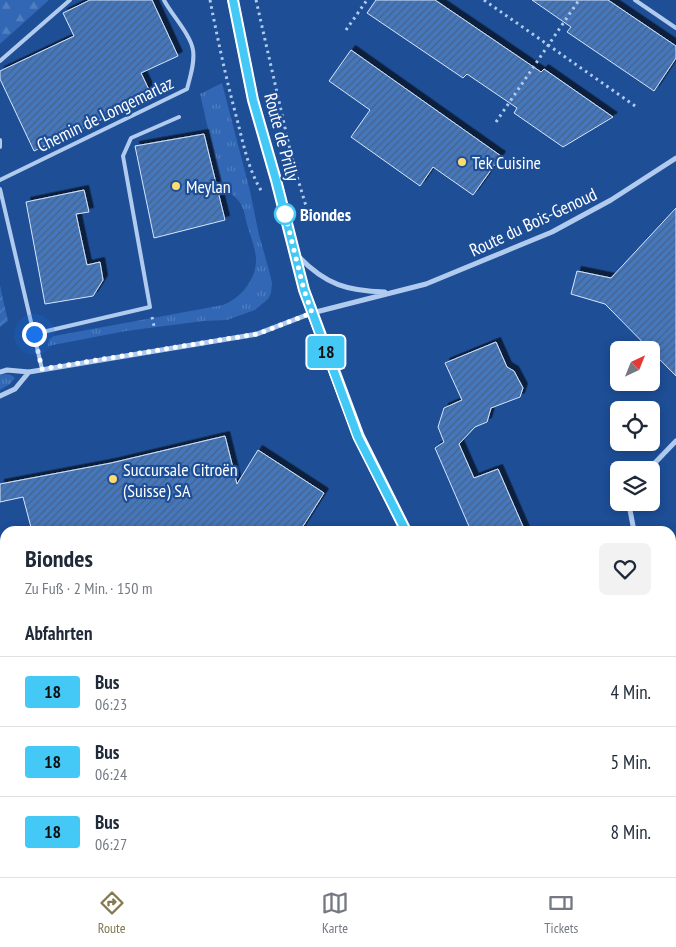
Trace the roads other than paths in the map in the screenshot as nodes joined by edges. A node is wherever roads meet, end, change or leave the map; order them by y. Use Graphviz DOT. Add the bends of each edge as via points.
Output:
graph roads {
  1 [pos="70,0"];
  2 [pos="164,0"];
  3 [pos="233,0"];
  4 [pos="635,0"];
  5 [pos="676,28"];
  6 [pos="0,61"];
  7 [pos="179,117"];
  8 [pos="0,140"];
  9 [pos="0,146"];
  10 [pos="676,158"];
  11 [pos="0,180"];
  12 [pos="0,189"];
  13 [pos="295,253"];
  14 [pos="393,292"];
  15 [pos="312,313"];
  16 [pos="34,334"];
  17 [pos="42,369"];
  18 [pos="0,372"];
  19 [pos="29,372"];
  20 [pos="0,396"];
  21 [pos="676,440"];
  22 [pos="656,461"];
  23 [pos="630,511"];
  24 [pos="403,526"];
  25 [pos="633,526"];
  1 -- 6 [label="lane"];
  2 -- 11 [label="lane, Chemin de Longemarlaz" via="193,50 187,89"];
  3 -- 13 [label="main road, Route de Prilly" via="253,100"];
  4 -- 5 [label="lane"];
  7 -- 16 [label="lane" via="132,138 123,156 150,307"];
  8 -- 9 [label="lane"];
  10 -- 14 [label="street, Route du Bois-Genoud" via="611,200 552,232 426,284"];
  12 -- 16 [label="lane"];
  13 -- 14 [label="street, Route du Bois-Genoud" via="327,281 359,291"];
  13 -- 15 [label="main road, Route de Prilly"];
  14 -- 15 [label="street, Route du Bois-Genoud"];
  15 -- 17 [label="street, Route du Bois-Genoud" via="257,334"];
  15 -- 24 [label="main road, Route de Prilly" via="358,437"];
  16 -- 17 [label="lane"];
  17 -- 19 [label="street, Route du Bois-Genoud"];
  18 -- 19 [label="street, Route du Bois-Genoud"];
  19 -- 20 [label="street" via="15,389"];
  21 -- 22 [label="street"];
  23 -- 25 [label="street"];
}
